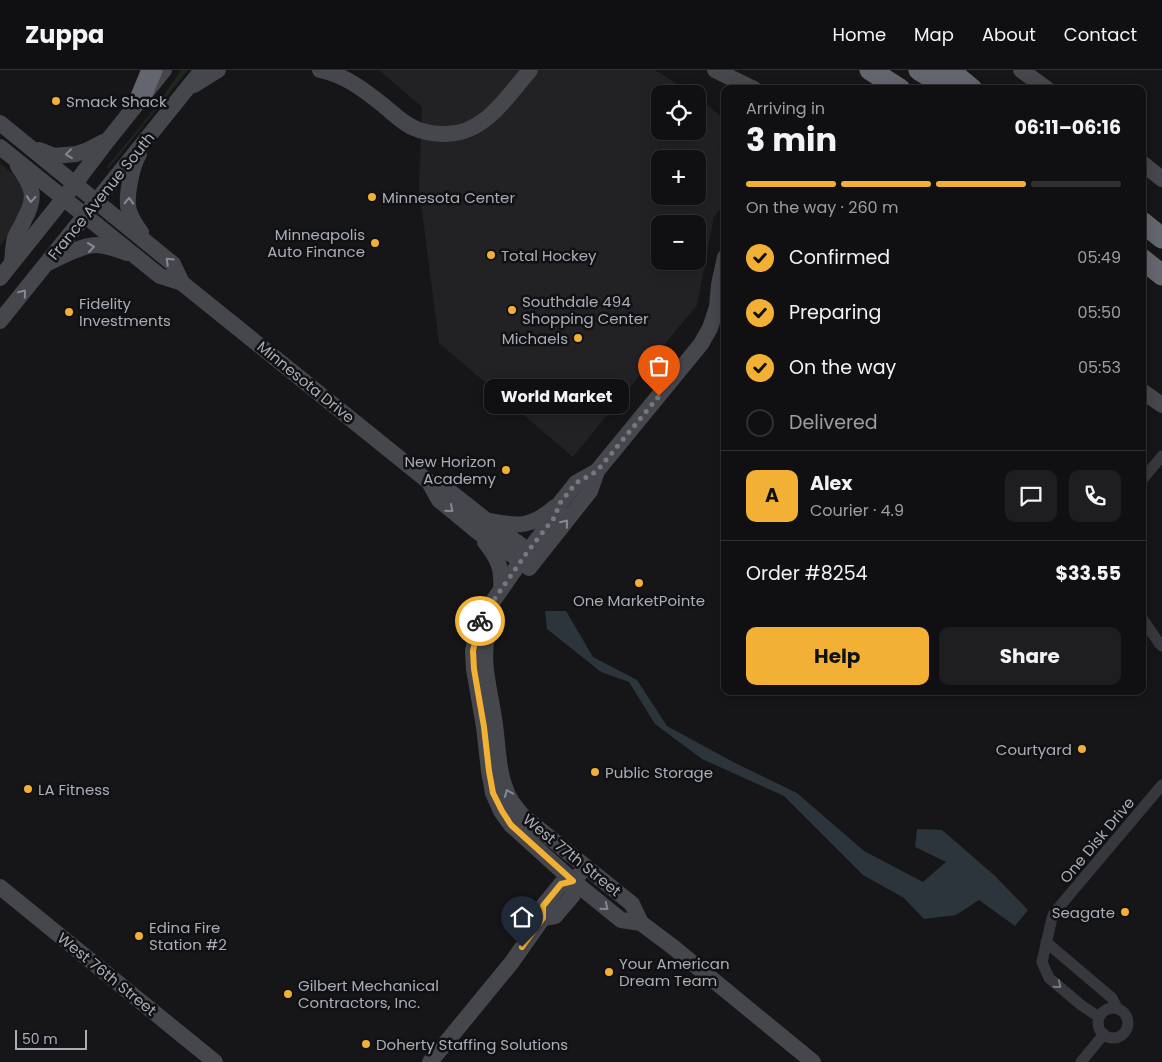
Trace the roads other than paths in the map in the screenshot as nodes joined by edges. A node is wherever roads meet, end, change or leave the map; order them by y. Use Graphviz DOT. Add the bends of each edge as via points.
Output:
graph roads {
  1 [pos="152,70"];
  2 [pos="164,70"];
  3 [pos="202,70"];
  4 [pos="218,70"];
  5 [pos="320,70"];
  6 [pos="530,70"];
  7 [pos="715,70"];
  8 [pos="870,70"];
  9 [pos="919,70"];
  10 [pos="949,70"];
  11 [pos="1020,70"];
  12 [pos="746,85"];
  13 [pos="894,85"];
  14 [pos="943,85"];
  15 [pos="967,85"];
  16 [pos="1041,85"];
  17 [pos="186,90"];
  18 [pos="140,99"];
  19 [pos="0,123"];
  20 [pos="147,138"];
  21 [pos="108,140"];
  22 [pos="29,146"];
  23 [pos="6,152"];
  24 [pos="1146,166"];
  25 [pos="1162,179"];
  26 [pos="75,183"];
  27 [pos="64,198"];
  28 [pos="97,201"];
  29 [pos="86,216"];
  30 [pos="1146,225"];
  31 [pos="1162,238"];
  32 [pos="149,244"];
  33 [pos="140,260"];
  34 [pos="1146,262"];
  35 [pos="12,263"];
  36 [pos="46,264"];
  37 [pos="1162,275"];
  38 [pos="721,276"];
  39 [pos="0,278"];
  40 [pos="182,283"];
  41 [pos="0,321"];
  42 [pos="1146,394"];
  43 [pos="1162,405"];
  44 [pos="1162,456"];
  45 [pos="597,471"];
  46 [pos="1146,475"];
  47 [pos="560,503"];
  48 [pos="482,526"];
  49 [pos="528,558"];
  50 [pos="502,588"];
  51 [pos="1146,624"];
  52 [pos="1162,646"];
  53 [pos="1162,785"];
  54 [pos="587,867"];
  55 [pos="573,881"];
  56 [pos="0,887"];
  57 [pos="641,923"];
  58 [pos="1046,942"];
  59 [pos="1117,1008"];
  60 [pos="1099,1017"];
  61 [pos="1104,1034"];
  62 [pos="215,1062"];
  63 [pos="430,1062"];
  64 [pos="814,1062"];
  65 [pos="1081,1062"];
  1 -- 18 [label="highway"];
  2 -- 18 [label="street, France Avenue South"];
  3 -- 17 [label="street, France Avenue South"];
  4 -- 17 [label="street"];
  5 -- 6 [label="street" via="354,83 414,128 452,134 483,122"];
  7 -- 12 [label="street"];
  8 -- 13 [label="highway"];
  9 -- 14 [label="highway"];
  10 -- 15 [label="highway"];
  11 -- 16 [label="street"];
  17 -- 20 [label="street, France Avenue South"];
  18 -- 21 [label="street, France Avenue South"];
  19 -- 22 [label="street, Minnesota Drive"];
  20 -- 28 [label="street, France Avenue South"];
  32 -- 20 [label="street, one-way" via="128,210 134,162"];
  21 -- 22 [label="street, one-way" via="76,154 54,156"];
  21 -- 26 [label="street, France Avenue South"];
  22 -- 26 [label="street, Minnesota Drive"];
  23 -- 27 [label="street, Minnesota Drive"];
  23 -- 35 [label="street, one-way" via="27,178 32,190 32,203 15,238"];
  24 -- 25 [label="street"];
  26 -- 27 [label="street, France Avenue South"];
  26 -- 28 [label="street, Minnesota Drive"];
  27 -- 29 [label="street, Minnesota Drive"];
  27 -- 35 [label="street, France Avenue South"];
  28 -- 29 [label="street, France Avenue South"];
  28 -- 32 [label="street, Minnesota Drive"];
  29 -- 33 [label="street, Minnesota Drive"];
  29 -- 36 [label="street, France Avenue South"];
  30 -- 31 [label="highway"];
  40 -- 32 [label="street, Minnesota Drive, one-way" via="173,264"];
  36 -- 33 [label="street, one-way" via="70,252 95,245 121,251"];
  33 -- 40 [label="street, Minnesota Drive" via="160,276"];
  34 -- 37 [label="highway"];
  35 -- 39 [label="street, France Avenue South"];
  41 -- 36 [label="street, France Avenue South, one-way"];
  38 -- 45 [label="street" via="710,328 701,344"];
  40 -- 48 [label="street, Minnesota Drive" via="429,482 439,500"];
  42 -- 43 [label="street"];
  44 -- 46 [label="street"];
  45 -- 47 [label="street" via="576,483"];
  49 -- 45 [label="street, one-way" via="590,491"];
  47 -- 48 [label="street" via="532,523"];
  47 -- 49 [label="street"];
  48 -- 49 [label="street, Minnesota Drive"];
  48 -- 50 [label="street" via="501,568"];
  49 -- 50 [label="street, West 77th Street"];
  54 -- 49 [label="street, West 77th Street, one-way" via="523,816 513,804 499,761 484,664 485,643 494,617"];
  50 -- 55 [label="street, West 77th Street" via="480,621 473,651 493,793 511,825"];
  51 -- 52 [label="street"];
  53 -- 58 [label="street, One Disk Drive" via="1054,914"];
  54 -- 55 [label="street"];
  54 -- 57 [label="street, West 77th Street" via="632,904"];
  55 -- 57 [label="street, West 77th Street, one-way" via="621,920"];
  55 -- 63 [label="street" via="573,895 555,916 543,918 512,962"];
  56 -- 62 [label="street, West 76th Street"];
  57 -- 64 [label="street, West 77th Street"];
  58 -- 59 [label="street" via="1112,998"];
  58 -- 60 [label="street, One Disk Drive, one-way" via="1042,962 1049,978"];
  59 -- 60 [label="street" via="1106,1009"];
  59 -- 61 [label="street" via="1127,1016 1127,1029 1119,1037"];
  60 -- 61 [label="street" via="1098,1024"];
  61 -- 65 [label="street"];
}
